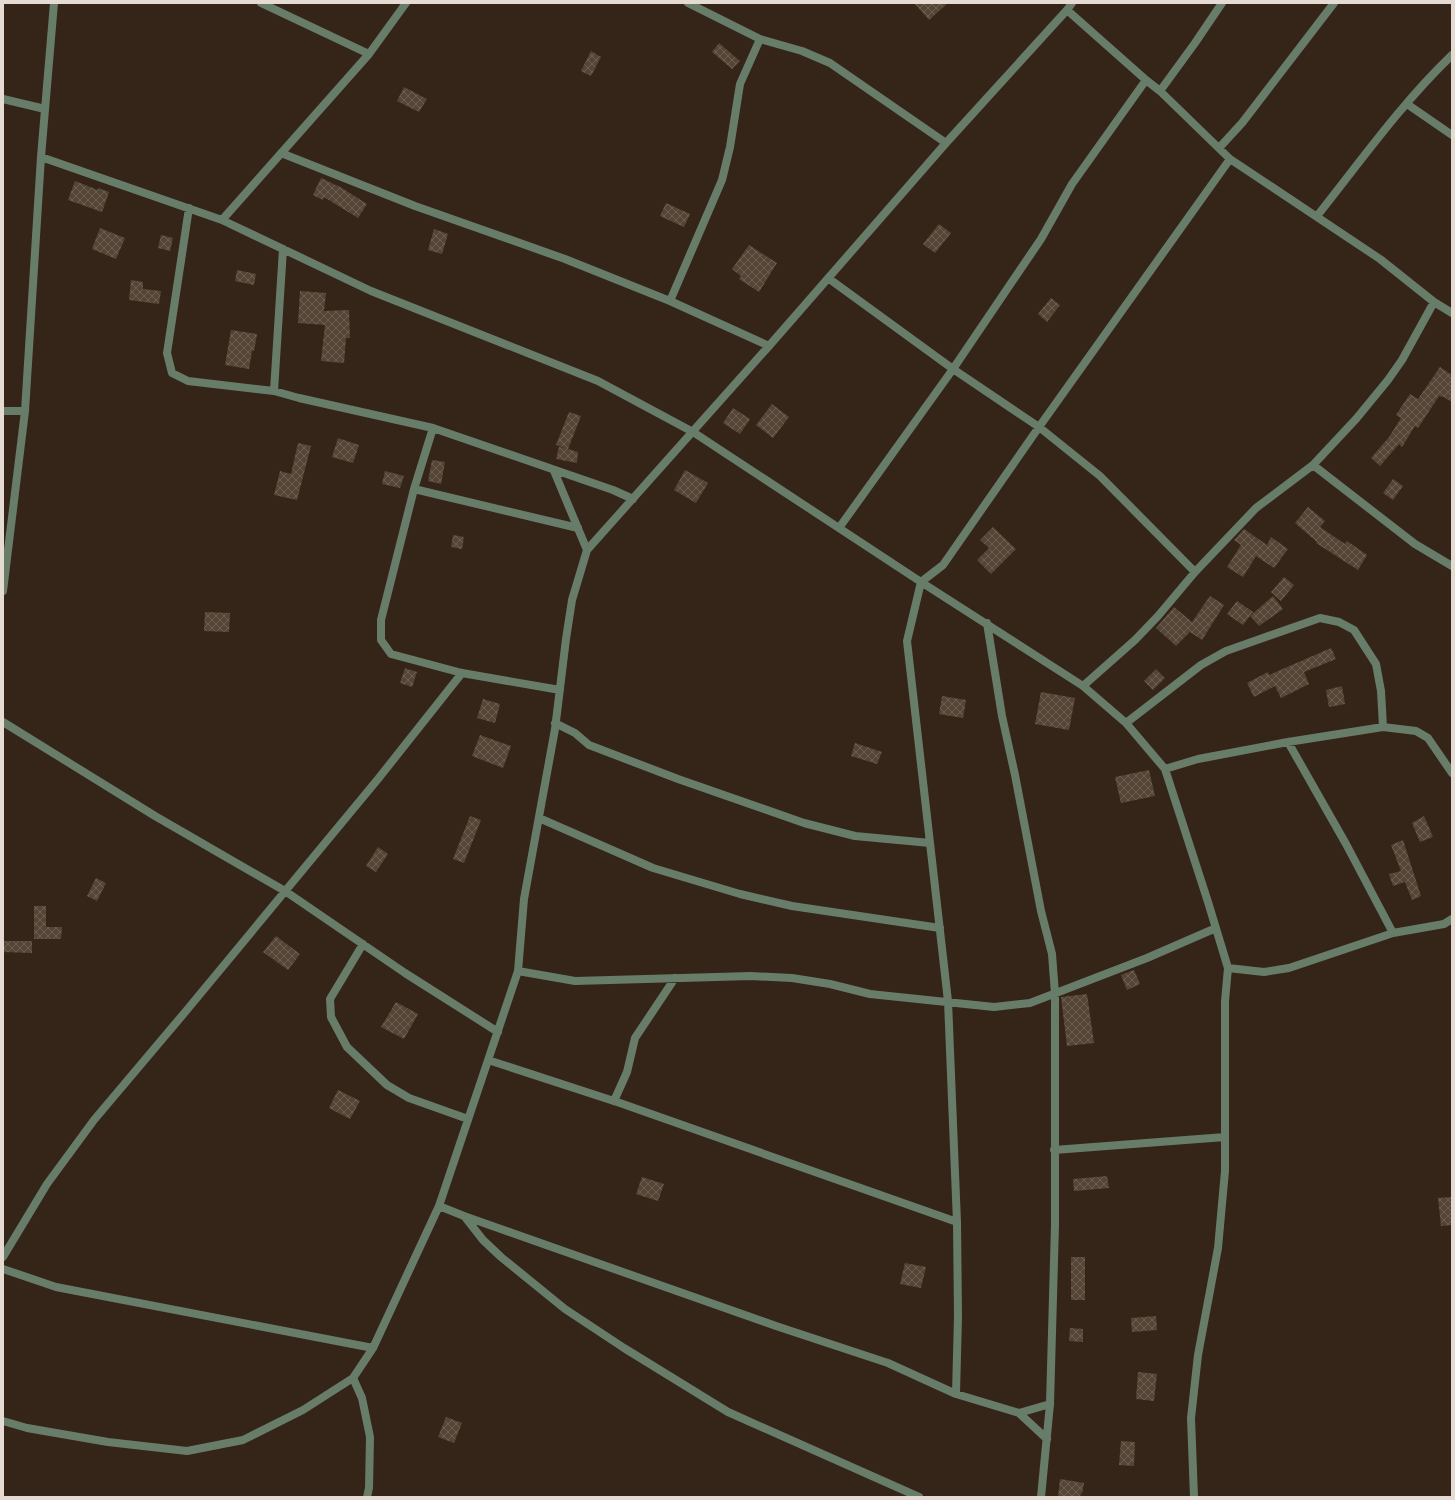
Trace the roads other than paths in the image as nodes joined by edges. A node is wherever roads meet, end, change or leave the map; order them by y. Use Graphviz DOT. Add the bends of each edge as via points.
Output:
graph roads {
  1 [pos="54,3"];
  2 [pos="261,3"];
  3 [pos="406,3"];
  4 [pos="688,3"];
  5 [pos="1072,3"];
  6 [pos="1222,3"];
  7 [pos="1334,3"];
  8 [pos="1067,10"];
  9 [pos="760,39"];
  10 [pos="369,54"];
  11 [pos="1452,55"];
  12 [pos="1146,80"];
  13 [pos="1160,91"];
  14 [pos="3,99"];
  15 [pos="1407,104"];
  16 [pos="45,109"];
  17 [pos="1452,135"];
  18 [pos="946,143"];
  19 [pos="1219,148"];
  20 [pos="281,153"];
  21 [pos="41,157"];
  22 [pos="1230,159"];
  23 [pos="189,208"];
  24 [pos="1317,216"];
  25 [pos="222,220"];
  26 [pos="283,248"];
  27 [pos="828,278"];
  28 [pos="670,301"];
  29 [pos="1434,302"];
  30 [pos="1452,313"];
  31 [pos="769,346"];
  32 [pos="953,369"];
  33 [pos="274,391"];
  34 [pos="3,410"];
  35 [pos="25,411"];
  36 [pos="1039,427"];
  37 [pos="433,428"];
  38 [pos="693,432"];
  39 [pos="1313,465"];
  40 [pos="554,471"];
  41 [pos="414,489"];
  42 [pos="633,499"];
  43 [pos="578,528"];
  44 [pos="839,528"];
  45 [pos="6,544"];
  46 [pos="587,550"];
  47 [pos="1452,566"];
  48 [pos="1195,572"];
  49 [pos="920,582"];
  50 [pos="3,591"];
  51 [pos="987,623"];
  52 [pos="462,673"];
  53 [pos="1083,686"];
  54 [pos="560,690"];
  55 [pos="3,722"];
  56 [pos="556,723"];
  57 [pos="1126,723"];
  58 [pos="1383,727"];
  59 [pos="1288,742"];
  60 [pos="1165,769"];
  61 [pos="1452,773"];
  62 [pos="539,818"];
  63 [pos="930,843"];
  64 [pos="285,891"];
  65 [pos="1452,919"];
  66 [pos="940,928"];
  67 [pos="1216,928"];
  68 [pos="1394,933"];
  69 [pos="364,944"];
  70 [pos="1228,968"];
  71 [pos="518,971"];
  72 [pos="675,978"];
  73 [pos="1055,994"];
  74 [pos="948,1001"];
  75 [pos="498,1032"];
  76 [pos="488,1060"];
  77 [pos="614,1101"];
  78 [pos="468,1119"];
  79 [pos="1225,1137"];
  80 [pos="1054,1150"];
  81 [pos="439,1206"];
  82 [pos="464,1216"];
  83 [pos="958,1222"];
  84 [pos="3,1257"];
  85 [pos="3,1269"];
  86 [pos="373,1348"];
  87 [pos="353,1378"];
  88 [pos="956,1394"];
  89 [pos="1050,1404"];
  90 [pos="1019,1413"];
  91 [pos="3,1421"];
  92 [pos="1047,1439"];
  93 [pos="367,1497"];
  94 [pos="920,1497"];
  95 [pos="1041,1497"];
  96 [pos="1194,1497"];
  1 -- 16 [label="street"];
  2 -- 10 [label="street"];
  3 -- 10 [label="street"];
  4 -- 9 [label="street"];
  5 -- 8 [label="street"];
  6 -- 13 [label="street"];
  7 -- 19 [label="street" via="1251,113"];
  8 -- 12 [label="street"];
  8 -- 18 [label="street"];
  9 -- 18 [label="street" via="802,51 830,63"];
  9 -- 28 [label="street" via="740,84 722,180"];
  10 -- 20 [label="street"];
  11 -- 15 [label="street"];
  12 -- 13 [label="street"];
  12 -- 32 [label="street" via="1072,184 1041,239"];
  13 -- 19 [label="street"];
  14 -- 16 [label="street"];
  15 -- 17 [label="street"];
  15 -- 24 [label="street"];
  16 -- 21 [label="street"];
  18 -- 27 [label="street"];
  19 -- 22 [label="street"];
  20 -- 25 [label="street"];
  20 -- 28 [label="street"];
  21 -- 23 [label="street"];
  21 -- 35 [label="street"];
  22 -- 24 [label="street"];
  22 -- 36 [label="street"];
  23 -- 25 [label="street"];
  23 -- 33 [label="street" via="166,353 172,373 188,381"];
  24 -- 29 [label="street" via="1380,259"];
  25 -- 26 [label="street"];
  26 -- 33 [label="street"];
  26 -- 38 [label="street" via="371,291 598,381"];
  27 -- 31 [label="street"];
  27 -- 32 [label="street"];
  28 -- 31 [label="street"];
  29 -- 30 [label="street"];
  29 -- 39 [label="street" via="1388,380"];
  31 -- 38 [label="street"];
  32 -- 36 [label="street"];
  32 -- 44 [label="street"];
  33 -- 37 [label="street"];
  34 -- 35 [label="street"];
  35 -- 45 [label="street"];
  36 -- 48 [label="street" via="1100,476"];
  36 -- 49 [label="street" via="943,565"];
  37 -- 40 [label="street"];
  37 -- 41 [label="street"];
  38 -- 42 [label="street"];
  38 -- 44 [label="street"];
  39 -- 47 [label="street" via="1415,544"];
  39 -- 48 [label="street" via="1256,508"];
  40 -- 42 [label="street"];
  40 -- 43 [label="street"];
  41 -- 43 [label="street"];
  41 -- 52 [label="street" via="382,620 381,640 391,654"];
  42 -- 46 [label="street"];
  43 -- 46 [label="street"];
  44 -- 49 [label="street"];
  45 -- 50 [label="street"];
  46 -- 54 [label="street" via="572,600"];
  48 -- 53 [label="street" via="1135,640"];
  49 -- 51 [label="street"];
  49 -- 63 [label="street" via="907,640"];
  51 -- 53 [label="street"];
  51 -- 73 [label="street" via="1002,716 1052,954"];
  52 -- 54 [label="street"];
  52 -- 64 [label="street"];
  53 -- 57 [label="street"];
  54 -- 56 [label="street"];
  55 -- 64 [label="street" via="155,816"];
  56 -- 62 [label="street"];
  56 -- 63 [label="street" via="590,745 804,824 855,836"];
  57 -- 58 [label="street" via="1201,665 1226,651 1320,618 1339,622 1354,630 1376,664"];
  57 -- 60 [label="street"];
  58 -- 59 [label="street"];
  58 -- 61 [label="street" via="1416,730 1428,738"];
  59 -- 60 [label="street" via="1198,759"];
  59 -- 68 [label="street"];
  60 -- 67 [label="street"];
  62 -- 66 [label="street" via="653,868 740,894 792,906"];
  62 -- 71 [label="street" via="524,899"];
  63 -- 66 [label="street"];
  64 -- 69 [label="street"];
  64 -- 84 [label="street" via="94,1120 47,1184"];
  65 -- 68 [label="street" via="1444,924"];
  66 -- 74 [label="street"];
  67 -- 70 [label="street"];
  67 -- 73 [label="street"];
  68 -- 70 [label="street" via="1289,968 1264,972"];
  69 -- 75 [label="street"];
  69 -- 78 [label="street" via="330,999 331,1017 347,1047 387,1085 409,1098"];
  70 -- 79 [label="street" via="1225,1000"];
  71 -- 72 [label="street" via="575,981"];
  71 -- 75 [label="street"];
  72 -- 74 [label="street" via="792,978 870,994"];
  72 -- 77 [label="street" via="635,1038 627,1072"];
  73 -- 74 [label="street" via="1030,1003 994,1007"];
  73 -- 80 [label="street"];
  74 -- 83 [label="street"];
  75 -- 76 [label="street"];
  76 -- 77 [label="street"];
  76 -- 78 [label="street"];
  77 -- 83 [label="street"];
  78 -- 81 [label="street"];
  79 -- 80 [label="street"];
  79 -- 96 [label="street" via="1225,1171 1218,1248 1198,1355 1191,1418"];
  80 -- 89 [label="street" via="1055,1225"];
  81 -- 82 [label="street"];
  81 -- 86 [label="street"];
  82 -- 88 [label="street" via="888,1364"];
  82 -- 94 [label="street" via="500,1257 565,1309 624,1348 728,1412"];
  83 -- 88 [label="street"];
  85 -- 86 [label="street" via="56,1287"];
  86 -- 87 [label="street"];
  87 -- 91 [label="street" via="303,1410 243,1440 188,1451 108,1442 26,1428"];
  87 -- 93 [label="street" via="362,1398 370,1437"];
  88 -- 90 [label="street"];
  89 -- 90 [label="street"];
  89 -- 92 [label="street"];
  90 -- 92 [label="street"];
  92 -- 95 [label="street"];
}
